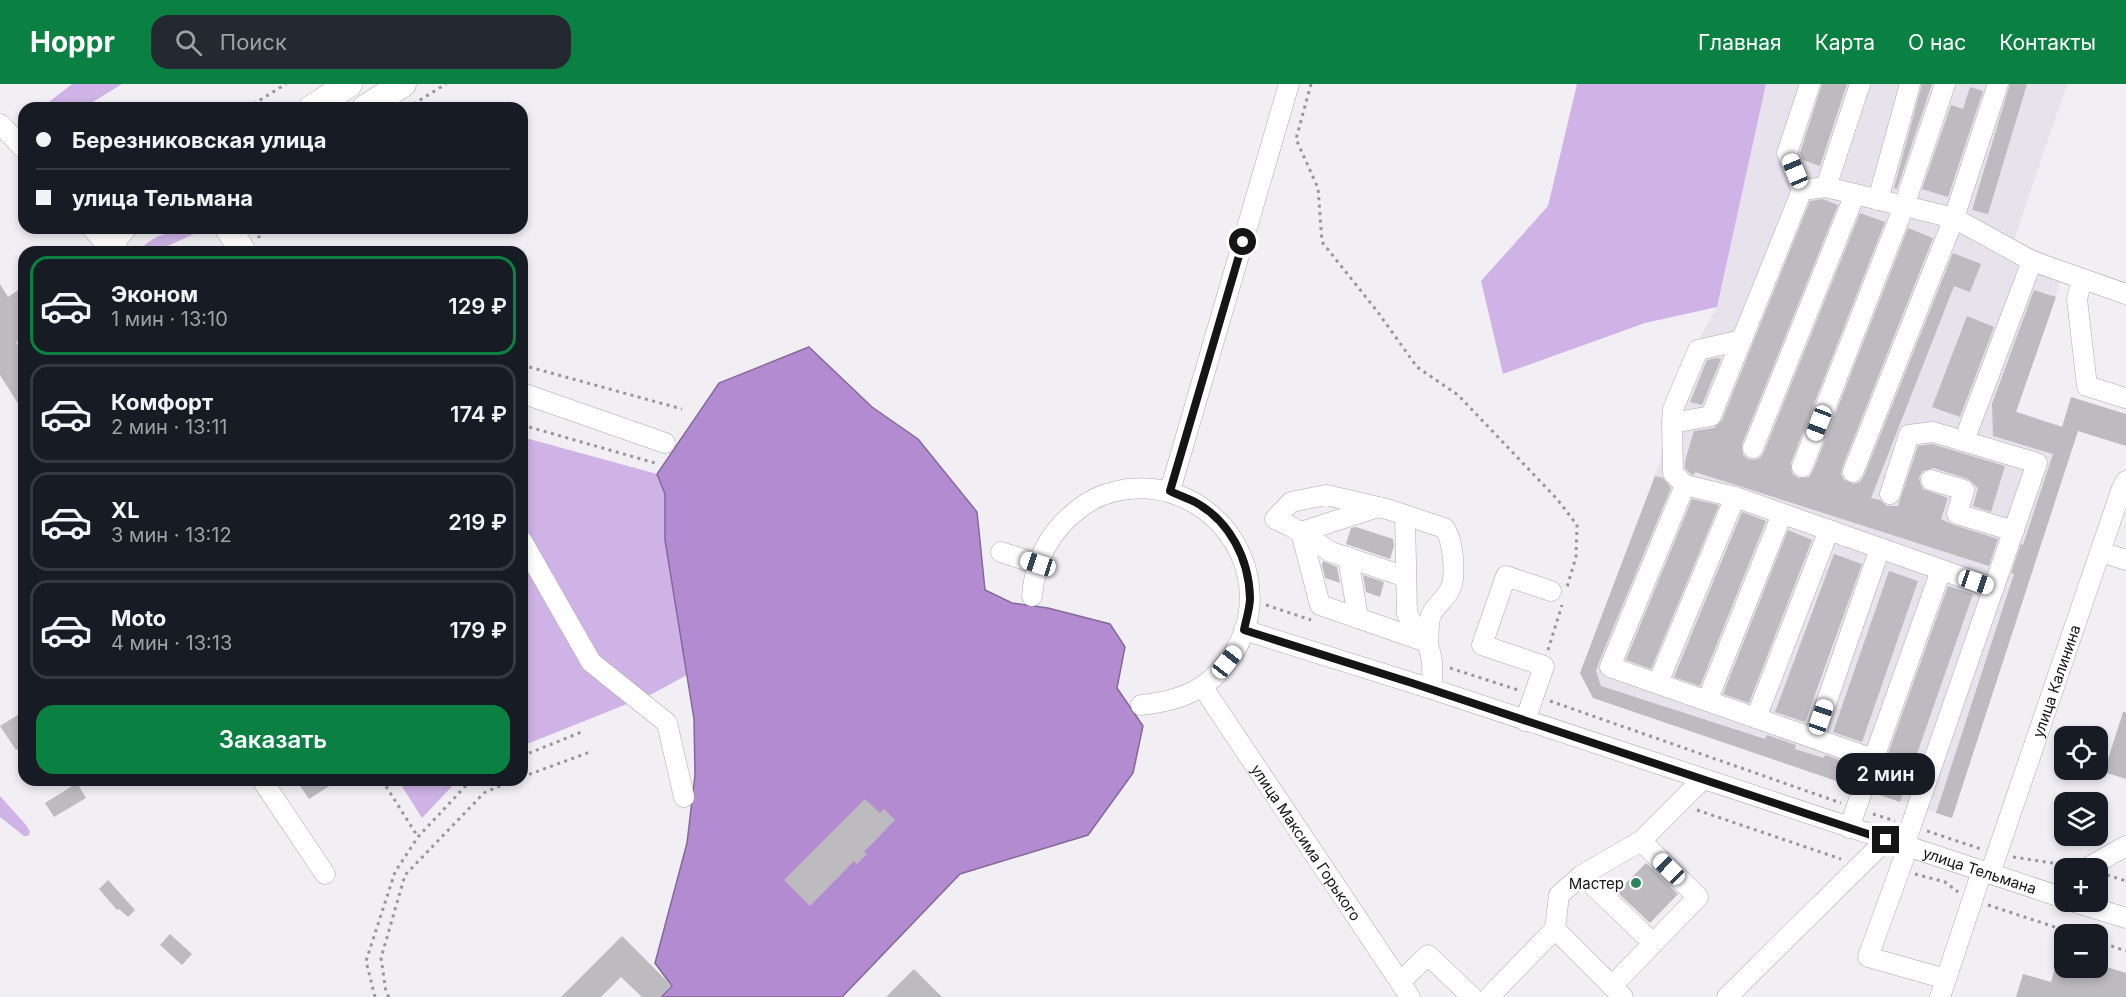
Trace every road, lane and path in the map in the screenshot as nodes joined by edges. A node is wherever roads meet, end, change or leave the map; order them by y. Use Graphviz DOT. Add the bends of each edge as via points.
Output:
graph roads {
  1 [pos="286,84"];
  2 [pos="349,84"];
  3 [pos="403,84"];
  4 [pos="446,84"];
  5 [pos="1289,84"];
  6 [pos="1311,84"];
  7 [pos="1810,84"];
  8 [pos="1860,84"];
  9 [pos="1910,84"];
  10 [pos="1945,84"];
  11 [pos="1998,84"];
  12 [pos="257,102"];
  13 [pos="321,102"];
  14 [pos="374,102"];
  15 [pos="417,102"];
  16 [pos="0,124"];
  17 [pos="18,143"];
  18 [pos="1826,187"];
  19 [pos="1802,190"];
  20 [pos="1855,194"];
  21 [pos="1878,200"];
  22 [pos="1904,206"];
  23 [pos="1954,218"];
  24 [pos="101,234"];
  25 [pos="114,243"];
  26 [pos="2032,261"];
  27 [pos="2082,279"];
  28 [pos="2126,294"];
  29 [pos="1742,340"];
  30 [pos="528,367"];
  31 [pos="528,395"];
  32 [pos="2125,398"];
  33 [pos="682,409"];
  34 [pos="1672,423"];
  35 [pos="528,427"];
  36 [pos="1964,441"];
  37 [pos="665,443"];
  38 [pos="1753,448"];
  39 [pos="655,463"];
  40 [pos="1802,467"];
  41 [pos="1853,472"];
  42 [pos="1931,480"];
  43 [pos="1685,485"];
  44 [pos="2124,485"];
  45 [pos="1170,491"];
  46 [pos="1890,494"];
  47 [pos="1735,497"];
  48 [pos="1378,507"];
  49 [pos="1782,514"];
  50 [pos="1406,515"];
  51 [pos="1829,530"];
  52 [pos="2014,531"];
  53 [pos="1301,532"];
  54 [pos="1880,548"];
  55 [pos="528,552"];
  56 [pos="1000,552"];
  57 [pos="2101,552"];
  58 [pos="1348,557"];
  59 [pos="2126,560"];
  60 [pos="1038,564"];
  61 [pos="1941,570"];
  62 [pos="1406,577"];
  63 [pos="1993,588"];
  64 [pos="1560,594"];
  65 [pos="1032,596"];
  66 [pos="1250,600"];
  67 [pos="1358,618"];
  68 [pos="1317,623"];
  69 [pos="1244,630"];
  70 [pos="1428,650"];
  71 [pos="1544,666"];
  72 [pos="1658,683"];
  73 [pos="1202,686"];
  74 [pos="1432,690"];
  75 [pos="1534,696"];
  76 [pos="1707,700"];
  77 [pos="1141,705"];
  78 [pos="1756,718"];
  79 [pos="1525,721"];
  80 [pos="584,730"];
  81 [pos="1814,738"];
  82 [pos="590,752"];
  83 [pos="528,753"];
  84 [pos="1873,759"];
  85 [pos="528,775"];
  86 [pos="1703,779"];
  87 [pos="266,786"];
  88 [pos="386,786"];
  89 [pos="465,786"];
  90 [pos="500,786"];
  91 [pos="684,797"];
  92 [pos="1856,808"];
  93 [pos="1911,825"];
  94 [pos="1849,828"];
  95 [pos="418,837"];
  96 [pos="1641,841"];
  97 [pos="1900,844"];
  98 [pos="2126,846"];
  99 [pos="1997,854"];
  100 [pos="2101,858"];
  101 [pos="2054,864"];
  102 [pos="1986,873"];
  103 [pos="325,874"];
  104 [pos="1582,875"];
  105 [pos="2108,875"];
  106 [pos="2126,881"];
  107 [pos="2054,894"];
  108 [pos="2108,912"];
  109 [pos="2126,918"];
  110 [pos="1555,929"];
  111 [pos="1653,943"];
  112 [pos="2108,945"];
  113 [pos="2126,951"];
  114 [pos="1943,988"];
  115 [pos="1405,990"];
  116 [pos="1617,991"];
  117 [pos="375,997"];
  118 [pos="389,997"];
  119 [pos="1472,997"];
  120 [pos="1489,997"];
  121 [pos="1727,997"];
  1 -- 12 [label="path"];
  2 -- 13 [label="main road"];
  3 -- 14 [label="main road"];
  4 -- 15 [label="path"];
  5 -- 45 [label="street"];
  6 -- 64 [label="path" via="1296,139 1318,188 1322,242 1417,367 1458,395 1577,525 1576,557"];
  7 -- 19 [label="street" via="1787,153"];
  8 -- 18 [label="street"];
  9 -- 21 [label="street"];
  10 -- 22 [label="street"];
  11 -- 23 [label="street"];
  16 -- 17 [label="street"];
  18 -- 19 [label="street"];
  18 -- 20 [label="street"];
  19 -- 29 [label="street"];
  20 -- 21 [label="street"];
  20 -- 38 [label="street"];
  21 -- 22 [label="street"];
  22 -- 23 [label="street"];
  22 -- 40 [label="street"];
  23 -- 26 [label="street"];
  23 -- 41 [label="street"];
  24 -- 25 [label="street"];
  26 -- 27 [label="street"];
  26 -- 36 [label="street"];
  27 -- 28 [label="street"];
  27 -- 32 [label="street" via="2077,299 2087,386"];
  29 -- 34 [label="street" via="1711,416"];
  29 -- 34 [label="street" via="1698,350 1673,409"];
  30 -- 33 [label="path"];
  31 -- 37 [label="street"];
  34 -- 43 [label="street" via="1673,473"];
  35 -- 39 [label="path"];
  36 -- 46 [label="street" via="1933,432 1909,435"];
  36 -- 52 [label="street" via="2037,463"];
  42 -- 52 [label="street" via="1964,490 1957,514"];
  43 -- 47 [label="street"];
  43 -- 72 [label="street" via="1610,667"];
  44 -- 57 [label="street, улица Калинина"];
  45 -- 60 [label="street" via="1113,491 1087,502 1064,520 1047,542"];
  45 -- 66 [label="street" via="1196,502 1236,542 1246,568"];
  47 -- 49 [label="street"];
  47 -- 72 [label="street"];
  48 -- 50 [label="street"];
  48 -- 53 [label="street"];
  48 -- 53 [label="street" via="1326,495 1290,502 1275,519"];
  49 -- 51 [label="street"];
  49 -- 76 [label="street"];
  50 -- 62 [label="street"];
  50 -- 70 [label="street" via="1444,528 1451,540 1453,580 1430,619"];
  51 -- 54 [label="street"];
  51 -- 78 [label="street"];
  52 -- 63 [label="street"];
  53 -- 58 [label="street" via="1331,552"];
  53 -- 67 [label="street" via="1320,605"];
  54 -- 61 [label="street"];
  54 -- 81 [label="street"];
  55 -- 91 [label="street" via="591,662 667,723"];
  56 -- 60 [label="street"];
  57 -- 59 [label="street"];
  57 -- 99 [label="street, улица Калинина"];
  58 -- 62 [label="street"];
  58 -- 67 [label="street"];
  60 -- 65 [label="street"];
  61 -- 63 [label="street"];
  61 -- 84 [label="street"];
  62 -- 70 [label="street" via="1407,614"];
  63 -- 93 [label="street"];
  64 -- 71 [label="path"];
  64 -- 71 [label="street" via="1506,576 1482,645"];
  66 -- 68 [label="path"];
  66 -- 69 [label="street"];
  67 -- 70 [label="street"];
  69 -- 73 [label="street" via="1236,651"];
  69 -- 74 [label="street, улица Тельмана"];
  70 -- 74 [label="street"];
  70 -- 75 [label="path"];
  71 -- 75 [label="street"];
  72 -- 76 [label="street"];
  73 -- 77 [label="street" via="1170,701"];
  73 -- 115 [label="street, улица Максима Горького"];
  74 -- 79 [label="street, улица Тельмана"];
  75 -- 79 [label="street"];
  75 -- 92 [label="path"];
  76 -- 78 [label="street"];
  78 -- 81 [label="street"];
  79 -- 86 [label="street, улица Тельмана"];
  80 -- 83 [label="path"];
  81 -- 84 [label="street"];
  82 -- 85 [label="path"];
  84 -- 92 [label="street"];
  86 -- 94 [label="street, улица Тельмана"];
  86 -- 96 [label="street"];
  87 -- 103 [label="street"];
  88 -- 95 [label="path"];
  89 -- 95 [label="path"];
  90 -- 118 [label="path" via="484,793 405,875 381,958"];
  92 -- 93 [label="path"];
  92 -- 94 [label="street"];
  93 -- 97 [label="street"];
  93 -- 99 [label="path"];
  94 -- 97 [label="street, улица Тельмана"];
  95 -- 117 [label="path" via="395,872 366,961"];
  96 -- 104 [label="street"];
  96 -- 111 [label="street" via="1698,897"];
  97 -- 102 [label="street, улица Тельмана"];
  97 -- 114 [label="street" via="1868,957"];
  97 -- 121 [label="street"];
  98 -- 100 [label="street"];
  99 -- 101 [label="path"];
  99 -- 102 [label="street, улица Калинина"];
  102 -- 107 [label="street, улица Тельмана"];
  102 -- 114 [label="street, улица Калинина"];
  104 -- 110 [label="street" via="1559,896"];
  104 -- 111 [label="street"];
  105 -- 106 [label="path"];
  108 -- 109 [label="street, улица Тельмана"];
  110 -- 116 [label="street"];
  110 -- 120 [label="street"];
  111 -- 116 [label="street"];
  112 -- 113 [label="path"];
  115 -- 119 [label="street" via="1428,955"];
}
